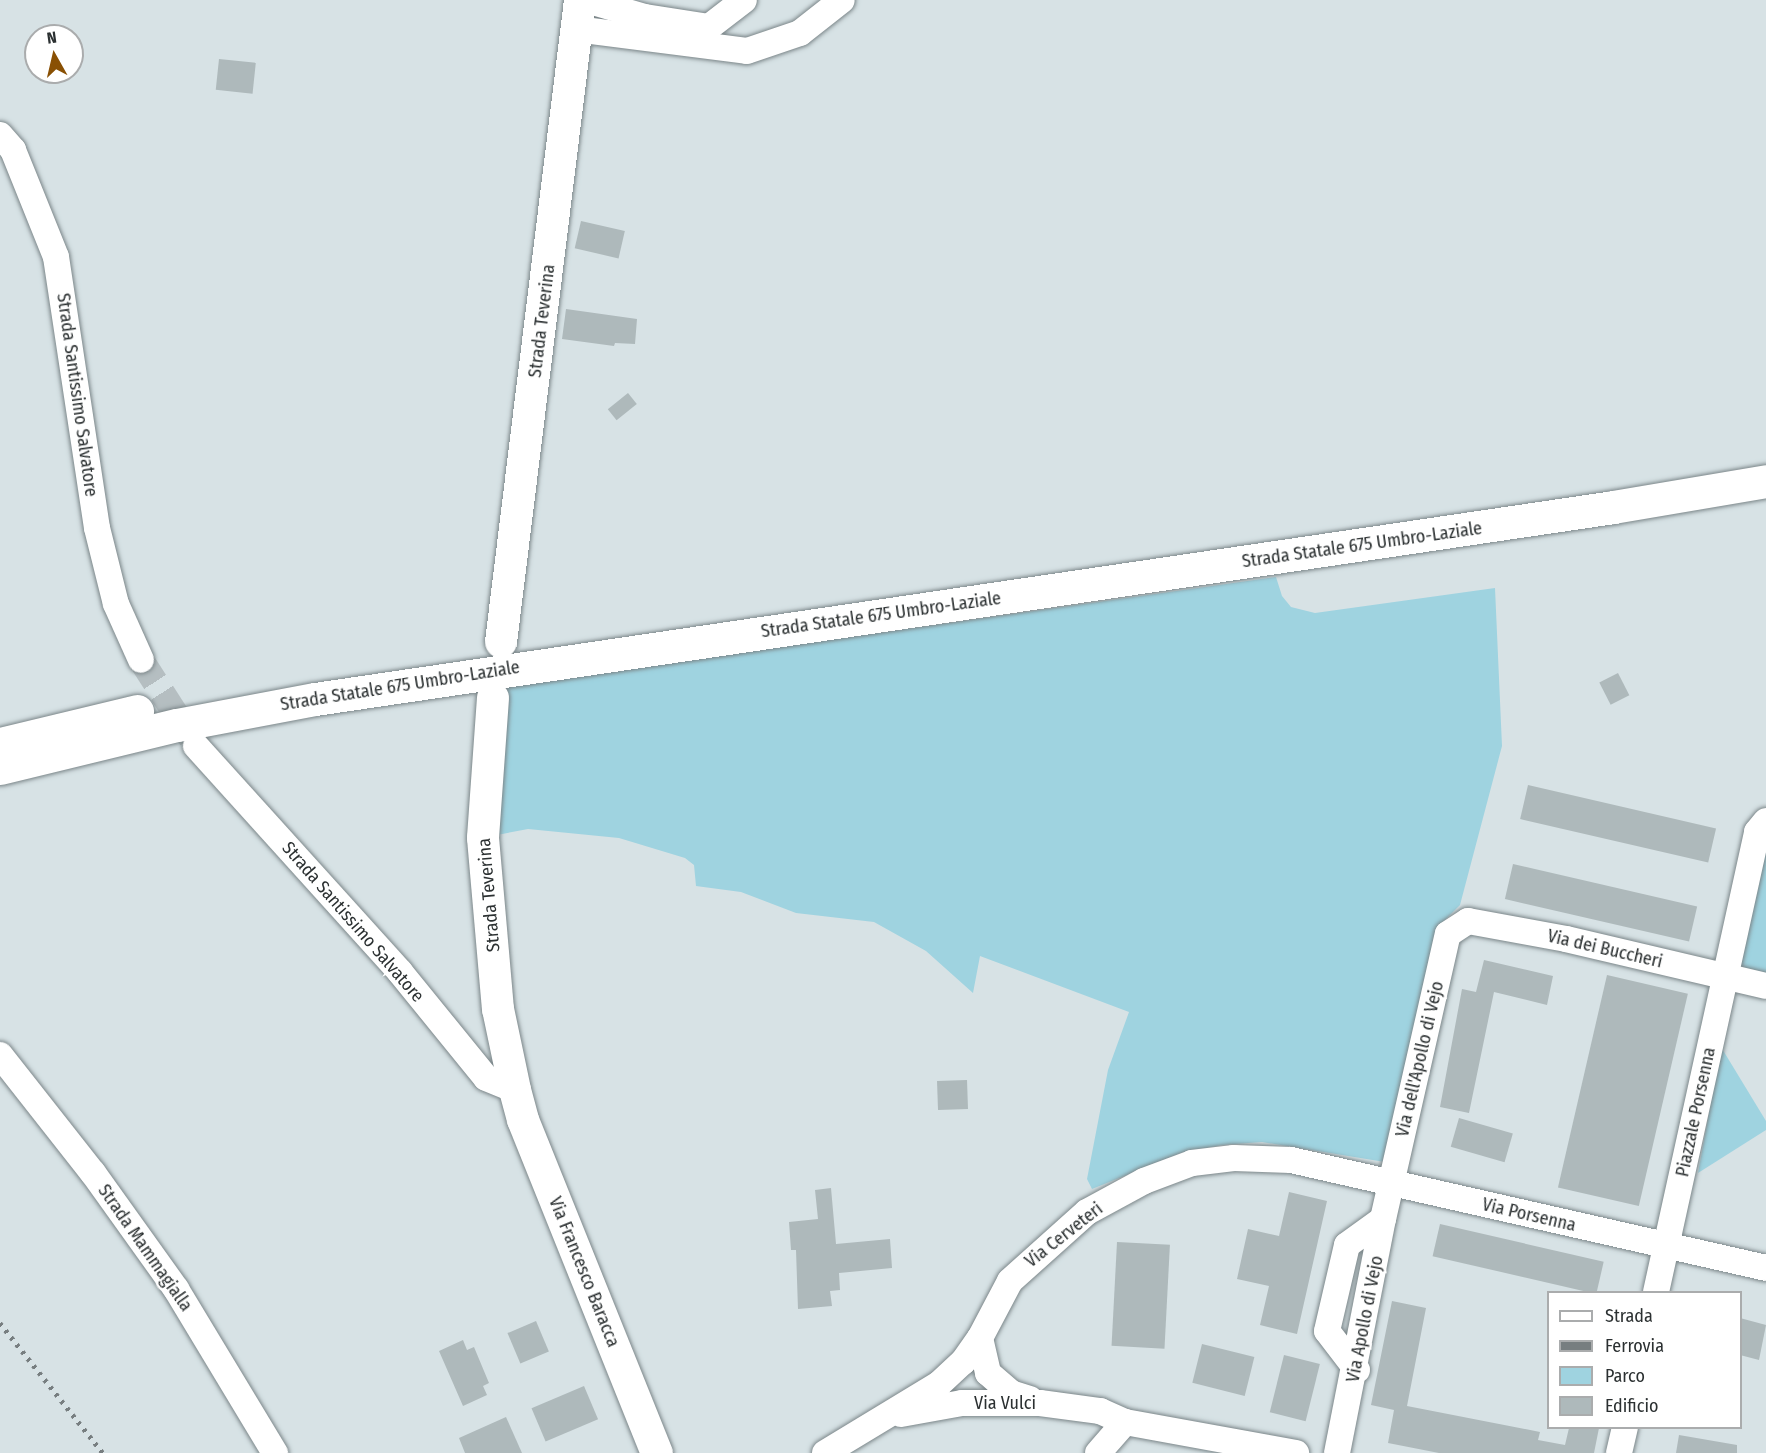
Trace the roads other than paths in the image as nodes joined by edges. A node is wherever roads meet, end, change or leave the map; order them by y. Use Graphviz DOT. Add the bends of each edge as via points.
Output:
graph roads {
  1 [pos="586,0"];
  2 [pos="744,0"];
  3 [pos="842,0"];
  4 [pos="578,15"];
  5 [pos="0,135"];
  6 [pos="1766,459"];
  7 [pos="1766,481"];
  8 [pos="501,642"];
  9 [pos="141,660"];
  10 [pos="493,698"];
  11 [pos="0,744"];
  12 [pos="196,746"];
  13 [pos="0,768"];
  14 [pos="1766,821"];
  15 [pos="1448,934"];
  16 [pos="1724,977"];
  17 [pos="1766,986"];
  18 [pos="0,1055"];
  19 [pos="514,1090"];
  20 [pos="1391,1185"];
  21 [pos="1383,1219"];
  22 [pos="1666,1246"];
  23 [pos="1766,1268"];
  24 [pos="1656,1291"];
  25 [pos="980,1338"];
  26 [pos="1356,1370"];
  27 [pos="1040,1403"];
  28 [pos="884,1418"];
  29 [pos="1125,1422"];
  30 [pos="1625,1429"];
  31 [pos="274,1453"];
  32 [pos="657,1453"];
  33 [pos="825,1453"];
  34 [pos="1098,1453"];
  35 [pos="1296,1453"];
  36 [pos="1337,1453"];
  37 [pos="1619,1453"];
  1 -- 2 [label="street" via="645,17 709,27"];
  3 -- 4 [label="street" via="800,33 747,51"];
  4 -- 8 [label="main road, Strada Teverina"];
  5 -- 9 [label="street, Strada Santissimo Salvatore" via="13,150 56,257 97,528 116,604"];
  6 -- 11 [label="highway, Strada Statale 675 Umbro-Laziale" via="1596,488 311,676 174,702"];
  7 -- 13 [label="highway, Strada Statale 675 Umbro-Laziale" via="1602,509 315,699 177,725"];
  10 -- 19 [label="main road, Strada Teverina" via="483,838 498,1009"];
  12 -- 19 [label="street, Strada Santissimo Salvatore" via="400,972 486,1078"];
  14 -- 16 [label="street, Piazzale Porsenna" via="1757,832"];
  15 -- 16 [label="street, Via dei Buccheri" via="1468,921 1566,939"];
  15 -- 20 [label="street, Via dell'Apollo di Vejo"];
  16 -- 17 [label="street, Via dei Buccheri"];
  16 -- 22 [label="street, Piazzale Porsenna"];
  18 -- 31 [label="street, Strada Mammagialla" via="93,1173 176,1288"];
  19 -- 32 [label="main road, Via Francesco Baracca"];
  20 -- 21 [label="street, Via Apollo di Vejo"];
  20 -- 22 [label="street, Via Porsenna"];
  20 -- 25 [label="street, Via Cerveteri" via="1291,1160 1234,1158 1192,1163 1144,1181 1087,1212 1010,1281"];
  21 -- 26 [label="street, Via Apollo di Vejo"];
  21 -- 26 [label="street" via="1347,1245 1328,1331"];
  22 -- 23 [label="street, Via Porsenna"];
  22 -- 24 [label="street"];
  25 -- 27 [label="street" via="988,1373 1011,1393"];
  25 -- 28 [label="street, Via Cerveteri" via="963,1362 939,1384"];
  26 -- 36 [label="street, Via Apollo di Vejo"];
  27 -- 28 [label="street, Via Vulci" via="962,1403"];
  27 -- 29 [label="street, Via Vulci" via="1100,1411"];
  28 -- 33 [label="street, Via Cerveteri"];
  29 -- 34 [label="street"];
  29 -- 35 [label="street, Via Vulci"];
  30 -- 37 [label="street"];
}
